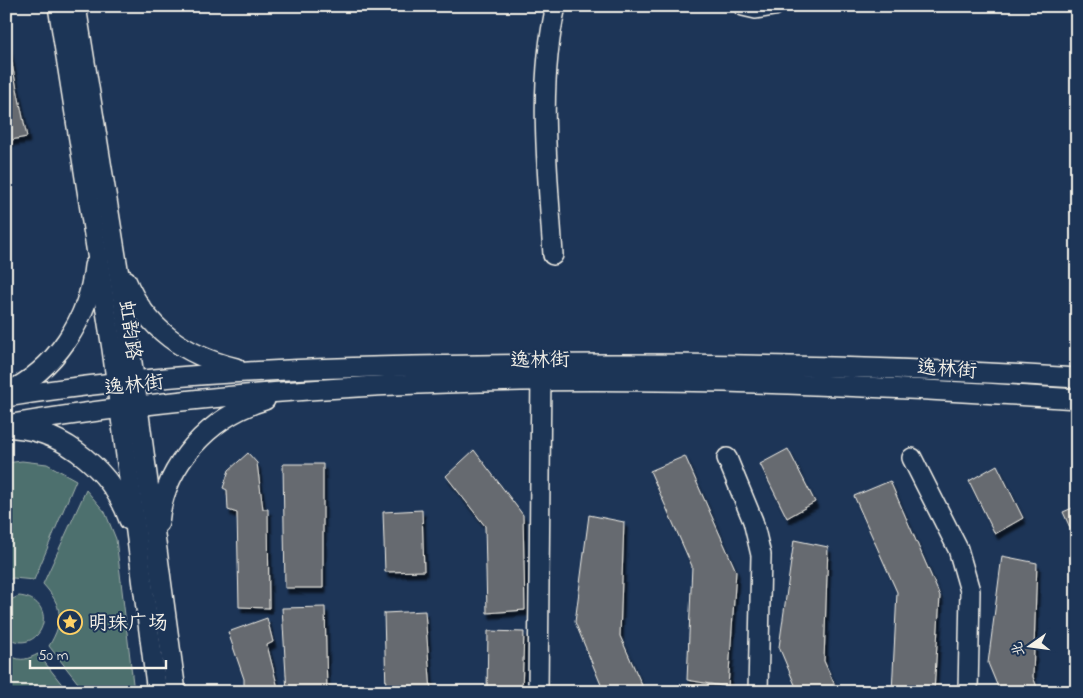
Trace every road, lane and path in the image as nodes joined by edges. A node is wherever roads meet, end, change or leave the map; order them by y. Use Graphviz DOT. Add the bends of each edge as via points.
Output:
graph roads {
  1 [pos="58,6"];
  2 [pos="76,6"];
  3 [pos="556,6"];
  4 [pos="743,6"];
  5 [pos="774,6"];
  6 [pos="105,246"];
  7 [pos="553,256"];
  8 [pos="264,372"];
  9 [pos="541,372"];
  10 [pos="1073,374"];
  11 [pos="135,381"];
  12 [pos="116,383"];
  13 [pos="294,392"];
  14 [pos="6,393"];
  15 [pos="6,397"];
  16 [pos="1077,399"];
  17 [pos="139,406"];
  18 [pos="120,408"];
  19 [pos="6,426"];
  20 [pos="727,458"];
  21 [pos="912,458"];
  22 [pos="139,547"];
  23 [pos="158,547"];
  24 [pos="157,692"];
  25 [pos="176,692"];
  26 [pos="538,692"];
  27 [pos="758,692"];
  28 [pos="968,692"];
  1 -- 6 [label="street, 虹韵路"];
  2 -- 6 [label="street, 虹韵路"];
  3 -- 7 [label="street" via="544,106"];
  4 -- 5 [label="street" via="756,9"];
  6 -- 8 [label="street" via="132,296 164,335 183,349 207,360"];
  6 -- 11 [label="street, 虹韵路"];
  6 -- 12 [label="street, 虹韵路"];
  6 -- 14 [label="street" via="78,324 50,360"];
  8 -- 9 [label="street, 逸林街"];
  8 -- 11 [label="street, 逸林街"];
  9 -- 10 [label="street, 逸林街" via="706,363"];
  9 -- 13 [label="street, 逸林街"];
  9 -- 16 [label="street, 逸林街" via="707,382 908,387"];
  9 -- 26 [label="street"];
  11 -- 12 [label="street, 逸林街"];
  11 -- 17 [label="street, 虹韵路"];
  12 -- 15 [label="street, 逸林街"];
  12 -- 18 [label="street, 虹韵路"];
  13 -- 17 [label="street, 逸林街"];
  13 -- 23 [label="street" via="230,414 209,429 191,449 165,495"];
  17 -- 18 [label="street, 逸林街"];
  17 -- 23 [label="street, 虹韵路"];
  18 -- 19 [label="street, 逸林街"];
  18 -- 22 [label="street, 虹韵路"];
  19 -- 22 [label="street" via="44,434 66,445 94,466 116,491"];
  20 -- 27 [label="street" via="753,521 761,555"];
  21 -- 28 [label="street" via="958,549 970,592"];
  22 -- 24 [label="street, 虹韵路"];
  23 -- 25 [label="street, 虹韵路"];
}
